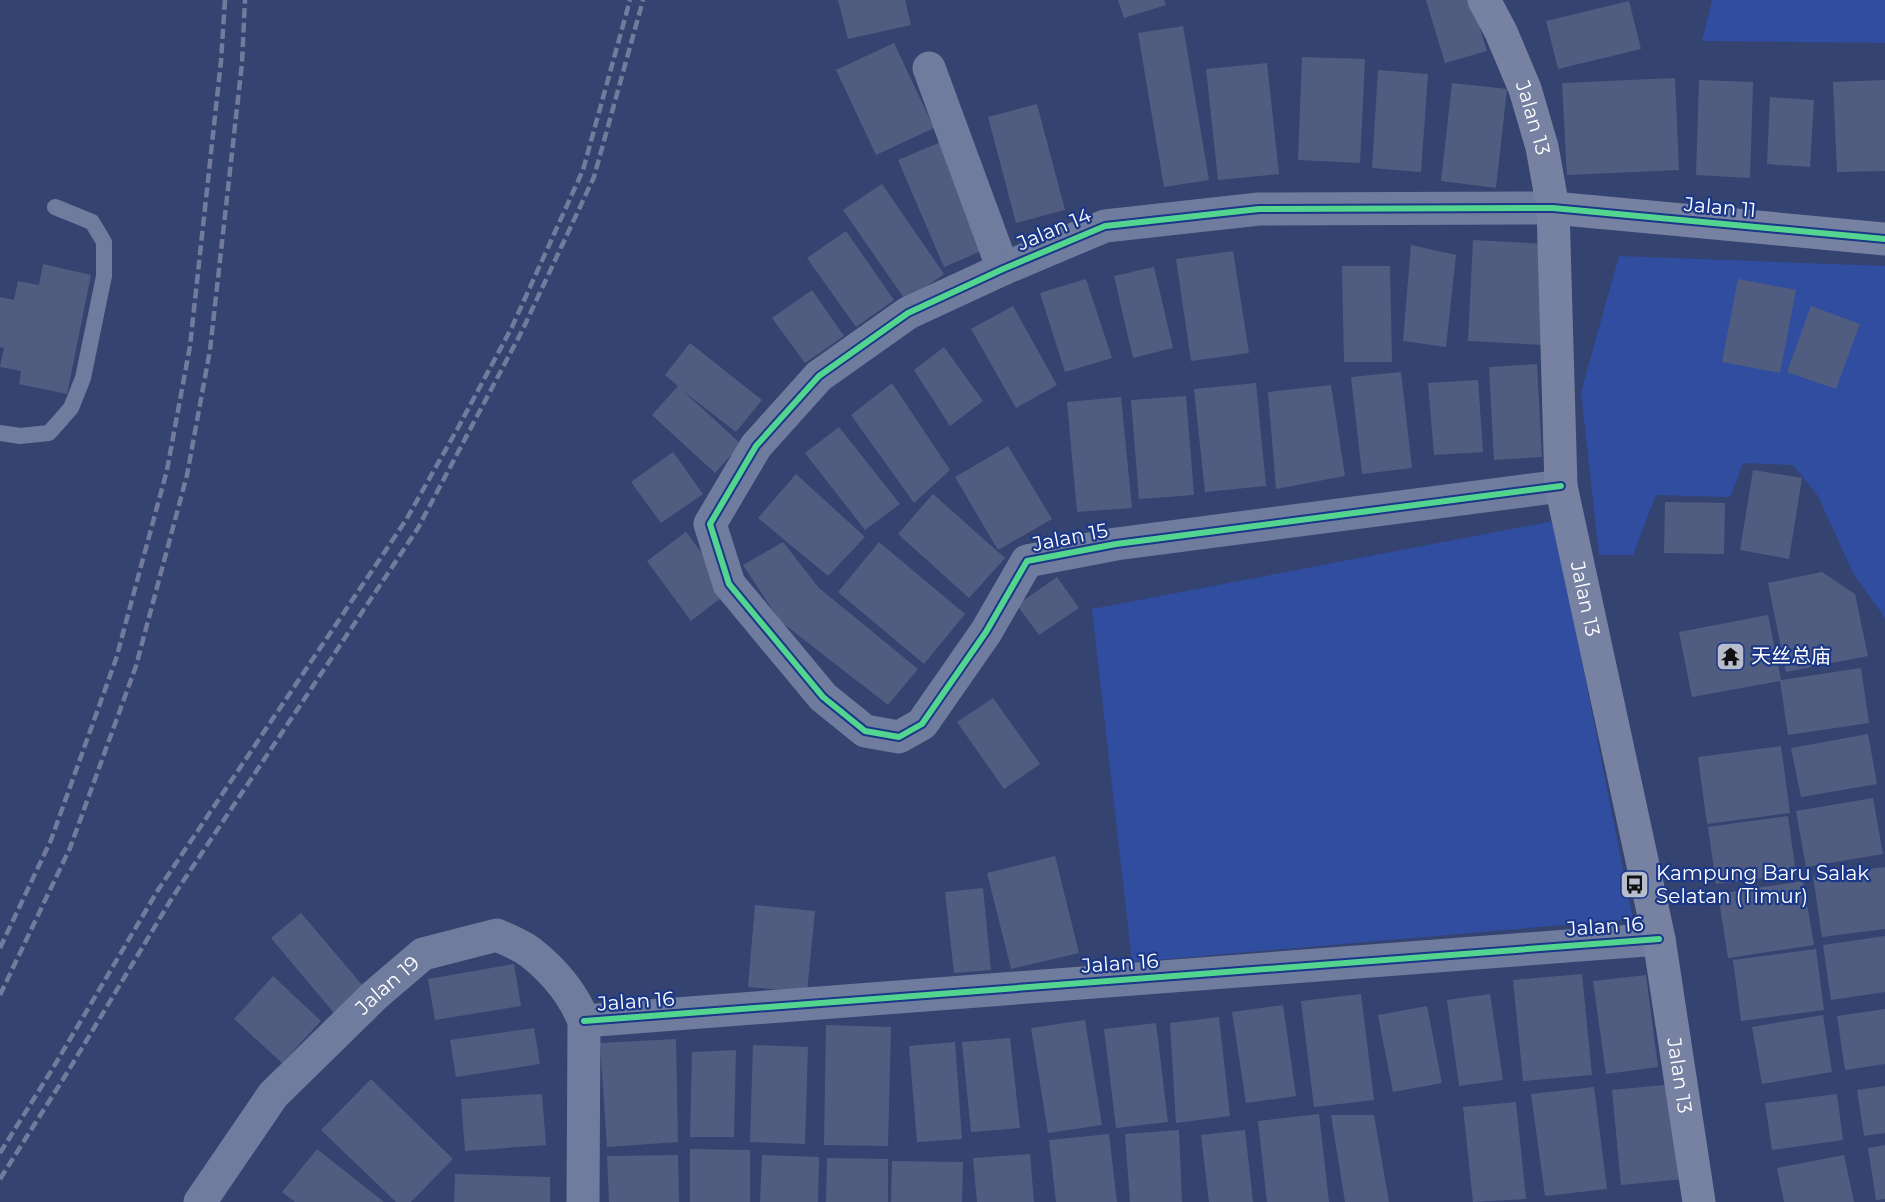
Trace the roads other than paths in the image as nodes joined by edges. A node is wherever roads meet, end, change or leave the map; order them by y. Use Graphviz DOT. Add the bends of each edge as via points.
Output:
graph roads {
  1 [pos="1484,0"];
  2 [pos="929,68"];
  3 [pos="55,207"];
  4 [pos="1553,208"];
  5 [pos="1885,239"];
  6 [pos="1003,269"];
  7 [pos="0,434"];
  8 [pos="1561,486"];
  9 [pos="710,524"];
  10 [pos="1659,939"];
  11 [pos="584,1021"];
  12 [pos="200,1202"];
  13 [pos="583,1202"];
  14 [pos="1699,1202"];
  1 -- 4 [label="street, Jalan 13" via="1525,89 1542,147"];
  2 -- 6 [label="street"];
  3 -- 7 [label="lane" via="92,222 104,242 104,276 82,378 71,408 49,433"];
  4 -- 5 [label="street, Jalan 11"];
  4 -- 6 [label="street, Jalan 14" via="1247,210 1105,226"];
  4 -- 8 [label="street, Jalan 13"];
  6 -- 9 [label="street, Jalan 14" via="908,313 819,376 756,446"];
  8 -- 9 [label="street, Jalan 15" via="1116,544 1027,561 986,632 922,724 899,736 865,730 823,697 729,584"];
  8 -- 10 [label="street, Jalan 13"];
  10 -- 11 [label="street, Jalan 16"];
  10 -- 14 [label="street, Jalan 13"];
  11 -- 12 [label="street, Jalan 19" via="576,1001 529,951 497,935 423,954 375,995 273,1095"];
  11 -- 13 [label="street, Jalan 19"];
}
